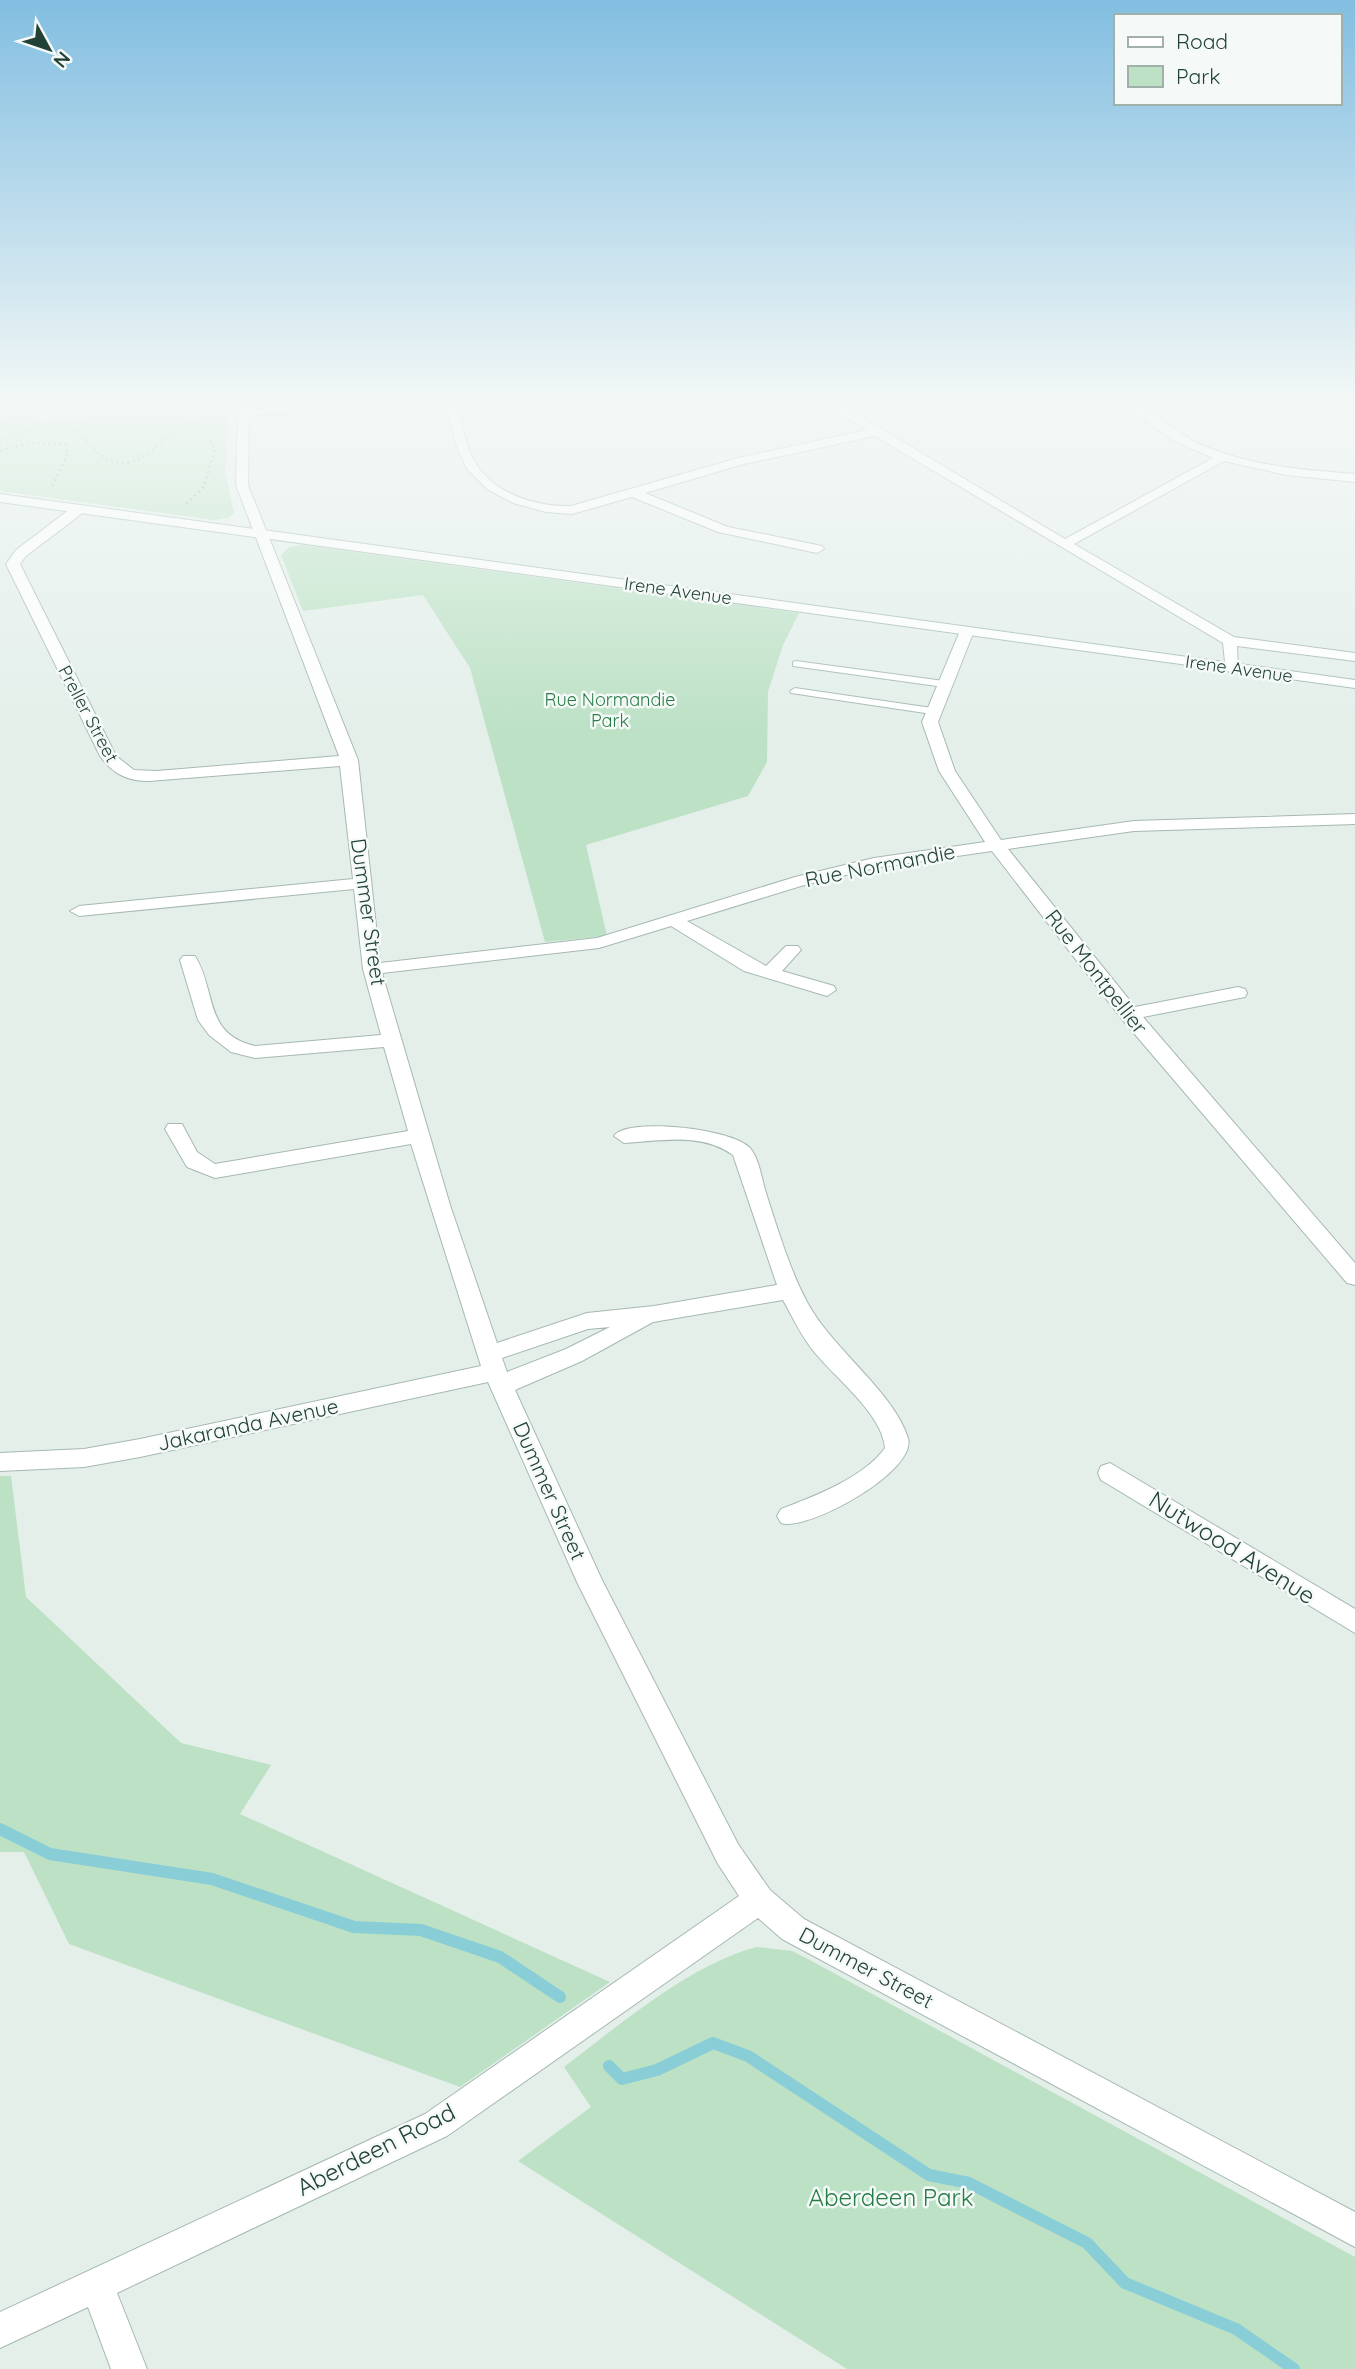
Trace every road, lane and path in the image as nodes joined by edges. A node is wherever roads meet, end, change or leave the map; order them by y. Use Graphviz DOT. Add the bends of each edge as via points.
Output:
graph roads {
  1 [pos="77,511"];
  2 [pos="90,511"];
  3 [pos="252,511"];
  4 [pos="666,511"];
  5 [pos="1009,511"];
  6 [pos="1126,511"];
  7 [pos="262,534"];
  8 [pos="1065,544"];
  9 [pos="817,549"];
  10 [pos="967,631"];
  11 [pos="1230,640"];
  12 [pos="1355,657"];
  13 [pos="796,664"];
  14 [pos="1231,667"];
  15 [pos="944,684"];
  16 [pos="1355,684"];
  17 [pos="795,691"];
  18 [pos="932,711"];
  19 [pos="350,760"];
  20 [pos="1355,819"];
  21 [pos="997,846"];
  22 [pos="363,883"];
  23 [pos="79,911"];
  24 [pos="676,922"];
  25 [pos="792,950"];
  26 [pos="189,960"];
  27 [pos="372,969"];
  28 [pos="768,974"];
  29 [pos="827,990"];
  30 [pos="1238,993"];
  31 [pos="1128,1014"];
  32 [pos="392,1040"];
  33 [pos="176,1129"];
  34 [pos="419,1136"];
  35 [pos="624,1136"];
  36 [pos="1355,1276"];
  37 [pos="790,1291"];
  38 [pos="654,1314"];
  39 [pos="495,1370"];
  40 [pos="0,1462"];
  41 [pos="1110,1472"];
  42 [pos="790,1516"];
  43 [pos="1351,1613"];
  44 [pos="759,1900"];
  45 [pos="1355,2230"];
  46 [pos="97,2284"];
  47 [pos="0,2330"];
  48 [pos="129,2369"];
  1 -- 19 [label="street, Preller Street" via="13,564 117,769 135,776 158,776"];
  2 -- 7 [label="street, Irene Avenue"];
  3 -- 7 [label="street, Dummer Street"];
  4 -- 9 [label="street" via="778,544"];
  5 -- 8 [label="street"];
  6 -- 8 [label="street"];
  7 -- 10 [label="street, Irene Avenue"];
  7 -- 19 [label="street, Dummer Street"];
  8 -- 11 [label="street"];
  10 -- 14 [label="street, Irene Avenue"];
  10 -- 15 [label="street"];
  11 -- 12 [label="street"];
  11 -- 14 [label="street"];
  13 -- 15 [label="lane"];
  14 -- 16 [label="street, Irene Avenue"];
  15 -- 18 [label="street"];
  17 -- 18 [label="lane"];
  18 -- 21 [label="street, Rue Montpellier" via="932,732 952,776"];
  19 -- 22 [label="street, Dummer Street"];
  20 -- 21 [label="street, Rue Normandie" via="1134,826"];
  21 -- 24 [label="street, Rue Normandie" via="826,873"];
  21 -- 31 [label="street, Rue Montpellier"];
  22 -- 23 [label="street"];
  22 -- 27 [label="street, Dummer Street"];
  24 -- 27 [label="street, Rue Normandie" via="599,943"];
  24 -- 28 [label="street" via="731,959"];
  25 -- 28 [label="street"];
  26 -- 32 [label="street" via="202,1005 219,1038 238,1050"];
  27 -- 32 [label="street, Dummer Street"];
  28 -- 29 [label="street"];
  30 -- 31 [label="street"];
  31 -- 36 [label="street, Rue Montpellier"];
  32 -- 34 [label="street, Dummer Street"];
  33 -- 34 [label="street" via="194,1164 215,1171"];
  34 -- 39 [label="street, Dummer Street"];
  35 -- 37 [label="street" via="711,1135 733,1143 742,1152"];
  37 -- 38 [label="street"];
  37 -- 42 [label="street" via="808,1326 897,1439 897,1449 884,1466 809,1510"];
  38 -- 39 [label="street" via="574,1356"];
  38 -- 39 [label="street" via="587,1321"];
  39 -- 40 [label="street, Jakaranda Avenue" via="95,1456"];
  39 -- 44 [label="street, Dummer Street" via="590,1582 728,1854"];
  41 -- 43 [label="street, Nutwood Avenue"];
  44 -- 45 [label="street, Dummer Street" via="793,1929"];
  44 -- 46 [label="street, Aberdeen Road" via="436,2125"];
  46 -- 47 [label="street, Aberdeen Road"];
  46 -- 48 [label="street"];
}
